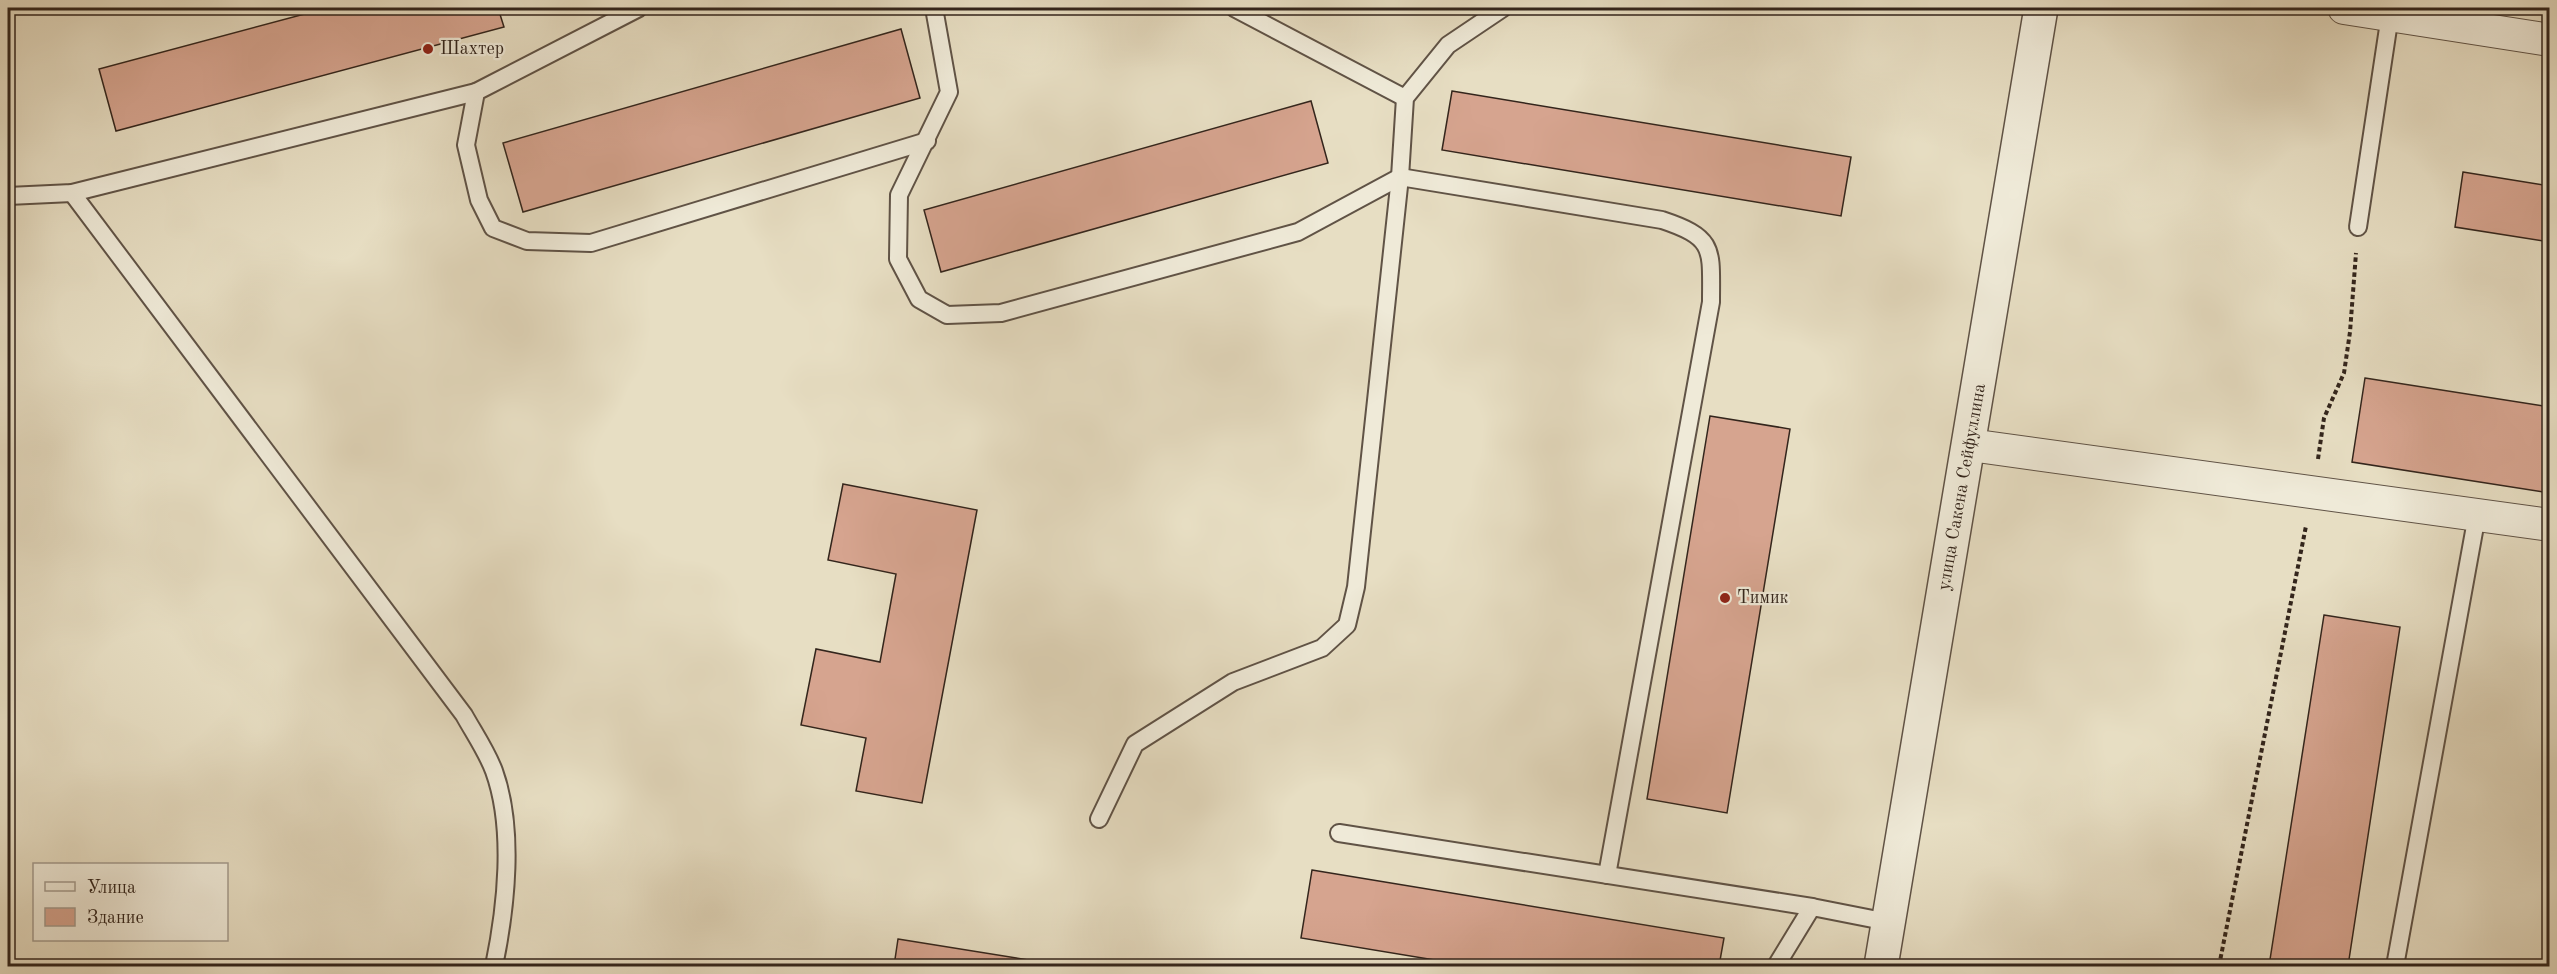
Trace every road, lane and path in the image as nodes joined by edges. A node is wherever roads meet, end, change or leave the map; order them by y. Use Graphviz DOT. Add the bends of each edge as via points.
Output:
graph roads {
  1 [pos="639,8"];
  2 [pos="934,8"];
  3 [pos="1234,8"];
  4 [pos="1503,8"];
  5 [pos="2042,8"];
  6 [pos="2344,8"];
  7 [pos="2390,11"];
  8 [pos="2550,39"];
  9 [pos="476,92"];
  10 [pos="1405,98"];
  11 [pos="927,141"];
  12 [pos="1400,177"];
  13 [pos="72,194"];
  14 [pos="8,196"];
  15 [pos="2358,227"];
  16 [pos="1970,445"];
  17 [pos="2312,493"];
  18 [pos="2477,515"];
  19 [pos="2550,525"];
  20 [pos="1099,819"];
  21 [pos="1339,833"];
  22 [pos="1607,875"];
  23 [pos="1812,908"];
  24 [pos="1888,922"];
  25 [pos="494,966"];
  26 [pos="1776,966"];
  27 [pos="1881,966"];
  28 [pos="2219,966"];
  29 [pos="2395,966"];
  1 -- 9 [label="lane"];
  2 -- 11 [label="lane" via="950,92"];
  3 -- 10 [label="lane"];
  4 -- 10 [label="lane" via="1448,45"];
  5 -- 16 [label="street, улица Сакена Сейфуллина"];
  6 -- 7 [label="street"];
  7 -- 8 [label="street"];
  7 -- 15 [label="lane"];
  9 -- 11 [label="lane" via="466,145 479,200 493,228 527,241 591,243"];
  9 -- 13 [label="lane"];
  10 -- 12 [label="lane"];
  11 -- 12 [label="lane" via="899,195 898,259 919,299 947,315 1001,313 1298,232"];
  12 -- 20 [label="lane" via="1356,587 1347,625 1322,648 1233,682 1135,744"];
  12 -- 22 [label="lane" via="1662,220 1692,230 1706,243 1711,260 1711,302"];
  13 -- 14 [label="lane"];
  13 -- 25 [label="lane" via="464,715 494,771 507,835 503,922"];
  15 -- 17 [label="path" via="2344,372 2324,418"];
  16 -- 17 [label="street"];
  16 -- 24 [label="street, улица Сакена Сейфуллина"];
  17 -- 18 [label="street"];
  17 -- 28 [label="path"];
  18 -- 19 [label="street"];
  18 -- 29 [label="lane"];
  21 -- 22 [label="lane"];
  22 -- 23 [label="lane"];
  23 -- 24 [label="lane"];
  23 -- 26 [label="lane"];
  24 -- 27 [label="street, улица Сакена Сейфуллина"];
}
